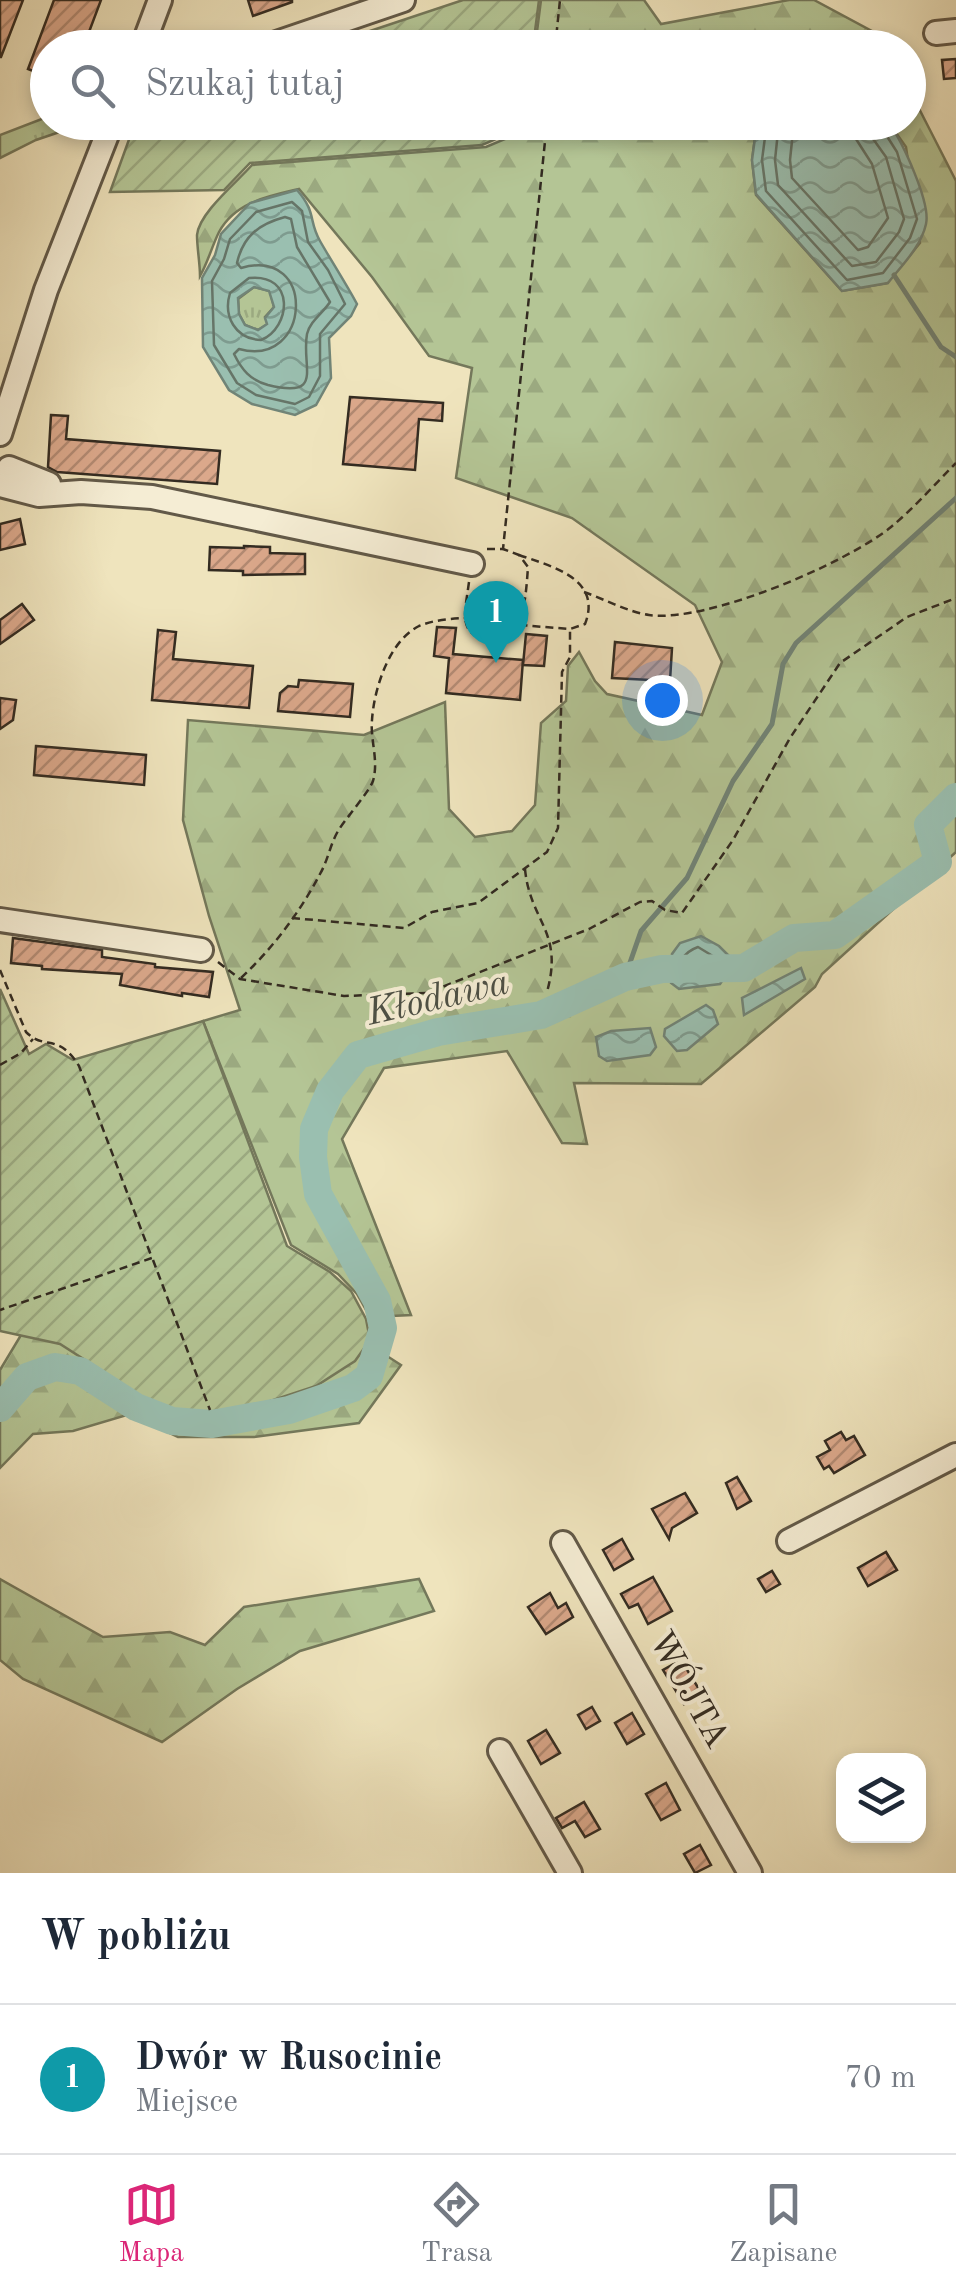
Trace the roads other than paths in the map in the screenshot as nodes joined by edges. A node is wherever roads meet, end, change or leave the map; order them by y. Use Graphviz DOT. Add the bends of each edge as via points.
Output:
graph roads {
  1 [pos="160,0"];
  2 [pos="402,0"];
  3 [pos="149,30"];
  4 [pos="314,30"];
  5 [pos="105,140"];
  6 [pos="25,348"];
  7 [pos="0,391"];
  8 [pos="0,434"];
  9 [pos="3,479"];
  10 [pos="472,564"];
  11 [pos="0,920"];
  12 [pos="201,950"];
  13 [pos="956,1455"];
  14 [pos="789,1540"];
  15 [pos="563,1543"];
  16 [pos="500,1751"];
  17 [pos="570,1873"];
  18 [pos="750,1873"];
  1 -- 3 [label="street"];
  2 -- 4 [label="street"];
  5 -- 6 [label="street"];
  6 -- 7 [label="street"];
  6 -- 8 [label="street"];
  8 -- 9 [label="street" via="9,450"];
  9 -- 10 [label="street" via="152,497"];
  11 -- 12 [label="street"];
  13 -- 14 [label="street"];
  15 -- 18 [label="street, WÓJTA"];
  16 -- 17 [label="street"];
}
